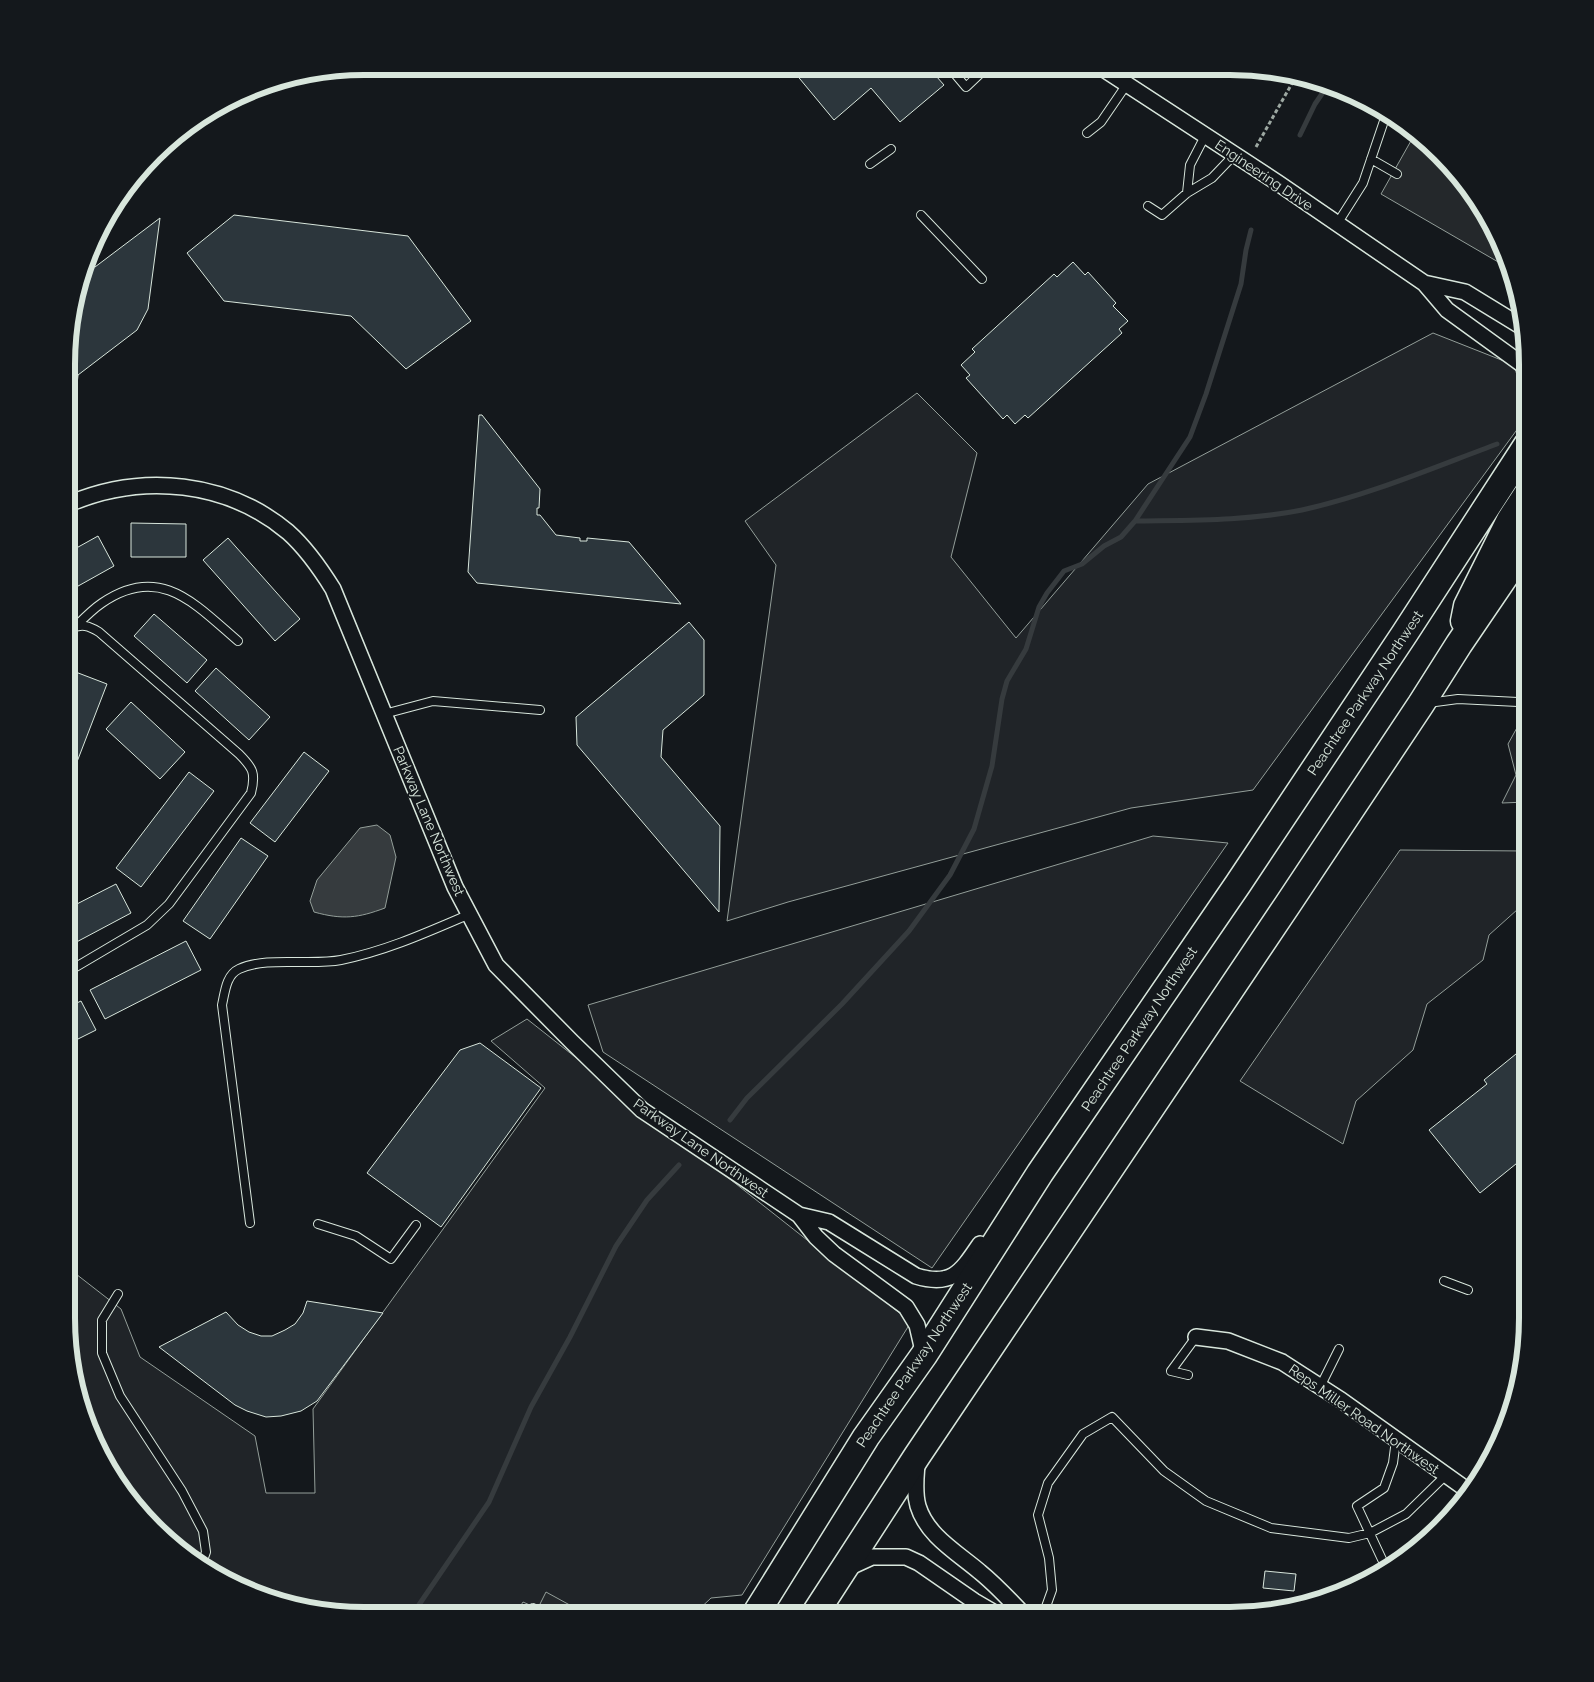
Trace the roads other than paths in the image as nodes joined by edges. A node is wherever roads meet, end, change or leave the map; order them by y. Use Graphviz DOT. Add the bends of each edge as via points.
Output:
graph roads {
  1 [pos="956,75"];
  2 [pos="979,75"];
  3 [pos="1113,75"];
  4 [pos="1127,84"];
  5 [pos="1384,120"];
  6 [pos="1087,133"];
  7 [pos="1205,136"];
  8 [pos="891,149"];
  9 [pos="1234,155"];
  10 [pos="1371,159"];
  11 [pos="870,164"];
  12 [pos="1397,174"];
  13 [pos="1187,193"];
  14 [pos="1148,206"];
  15 [pos="921,215"];
  16 [pos="1337,224"];
  17 [pos="982,279"];
  18 [pos="1424,283"];
  19 [pos="1516,323"];
  20 [pos="1519,362"];
  21 [pos="1519,457"];
  22 [pos="75,502"];
  23 [pos="1519,506"];
  24 [pos="1519,556"];
  25 [pos="75,625"];
  26 [pos="75,627"];
  27 [pos="238,641"];
  28 [pos="1459,644"];
  29 [pos="1519,702"];
  30 [pos="1421,704"];
  31 [pos="540,710"];
  32 [pos="384,714"];
  33 [pos="470,914"];
  34 [pos="75,967"];
  35 [pos="1040,1173"];
  36 [pos="800,1215"];
  37 [pos="250,1223"];
  38 [pos="318,1224"];
  39 [pos="416,1225"];
  40 [pos="1444,1281"];
  41 [pos="1468,1290"];
  42 [pos="118,1294"];
  43 [pos="1196,1337"];
  44 [pos="1339,1349"];
  45 [pos="924,1355"];
  46 [pos="1188,1375"];
  47 [pos="1320,1386"];
  48 [pos="1396,1440"];
  49 [pos="917,1456"];
  50 [pos="1446,1475"];
  51 [pos="1464,1488"];
  52 [pos="1370,1533"];
  53 [pos="204,1558"];
  54 [pos="1384,1563"];
  55 [pos="841,1573"];
  56 [pos="760,1607"];
  57 [pos="819,1607"];
  58 [pos="984,1607"];
  59 [pos="1016,1607"];
  60 [pos="1046,1607"];
  1 -- 2 [label="lane" via="966,87"];
  3 -- 4 [label="street, Engineering Drive"];
  4 -- 6 [label="lane" via="1101,122"];
  4 -- 7 [label="street, Engineering Drive"];
  5 -- 10 [label="lane"];
  7 -- 9 [label="street, Engineering Drive"];
  7 -- 13 [label="lane" via="1190,166"];
  8 -- 11 [label="lane"];
  9 -- 13 [label="lane" via="1212,178"];
  9 -- 16 [label="street, Engineering Drive"];
  10 -- 12 [label="lane"];
  10 -- 16 [label="lane" via="1364,183"];
  13 -- 14 [label="lane" via="1162,215"];
  15 -- 17 [label="lane"];
  16 -- 18 [label="street, Engineering Drive"];
  18 -- 19 [label="street, Engineering Drive" via="1465,292"];
  18 -- 20 [label="street, Engineering Drive" via="1447,310"];
  21 -- 35 [label="highway, Peachtree Parkway Northwest" via="1238,884"];
  22 -- 32 [label="street, Parkway Lane Northwest" via="132,486 180,486 226,497 269,518 305,550 333,589"];
  23 -- 28 [label="highway" via="1467,606"];
  24 -- 28 [label="highway"];
  25 -- 27 [label="lane" via="102,603 137,586 148,585 186,597"];
  26 -- 34 [label="lane" via="87,625 99,632 239,754 250,766 254,778 251,793 159,916"];
  28 -- 30 [label="highway"];
  29 -- 30 [label="lane" via="1458,699"];
  30 -- 49 [label="highway"];
  31 -- 32 [label="lane" via="433,701"];
  32 -- 33 [label="street, Parkway Lane Northwest"];
  33 -- 36 [label="street, Parkway Lane Northwest" via="496,965 642,1110"];
  33 -- 37 [label="lane" via="378,951 321,963 249,965 236,969 228,980 222,1005"];
  35 -- 36 [label="street, Parkway Lane Northwest" via="1000,1214 962,1270 951,1277 926,1279 916,1276 829,1222"];
  35 -- 45 [label="highway, Peachtree Parkway Northwest"];
  36 -- 45 [label="street, Parkway Lane Northwest" via="834,1254 906,1307 917,1325"];
  38 -- 39 [label="lane" via="356,1236 391,1259"];
  40 -- 41 [label="lane"];
  42 -- 53 [label="lane" via="102,1320 102,1352 120,1396 182,1490 203,1531"];
  43 -- 46 [label="lane" via="1171,1371"];
  43 -- 47 [label="street, Reps Miller Road Northwest" via="1228,1341 1282,1362"];
  44 -- 47 [label="lane"];
  45 -- 56 [label="highway, Peachtree Parkway Northwest" via="866,1437"];
  47 -- 48 [label="street, Reps Miller Road Northwest"];
  48 -- 50 [label="street, Reps Miller Road Northwest"];
  48 -- 52 [label="lane" via="1393,1463 1384,1488 1357,1506"];
  49 -- 55 [label="highway"];
  49 -- 59 [label="street" via="915,1485 918,1506 931,1530"];
  50 -- 51 [label="street, Reps Miller Road Northwest"];
  50 -- 52 [label="lane" via="1406,1514"];
  52 -- 54 [label="lane"];
  52 -- 60 [label="lane" via="1349,1538 1271,1528 1206,1502 1164,1470 1112,1417 1084,1434 1048,1483 1038,1515 1049,1558 1052,1590"];
  55 -- 57 [label="highway"];
  55 -- 58 [label="street" via="872,1557 906,1558 919,1563"];
}
